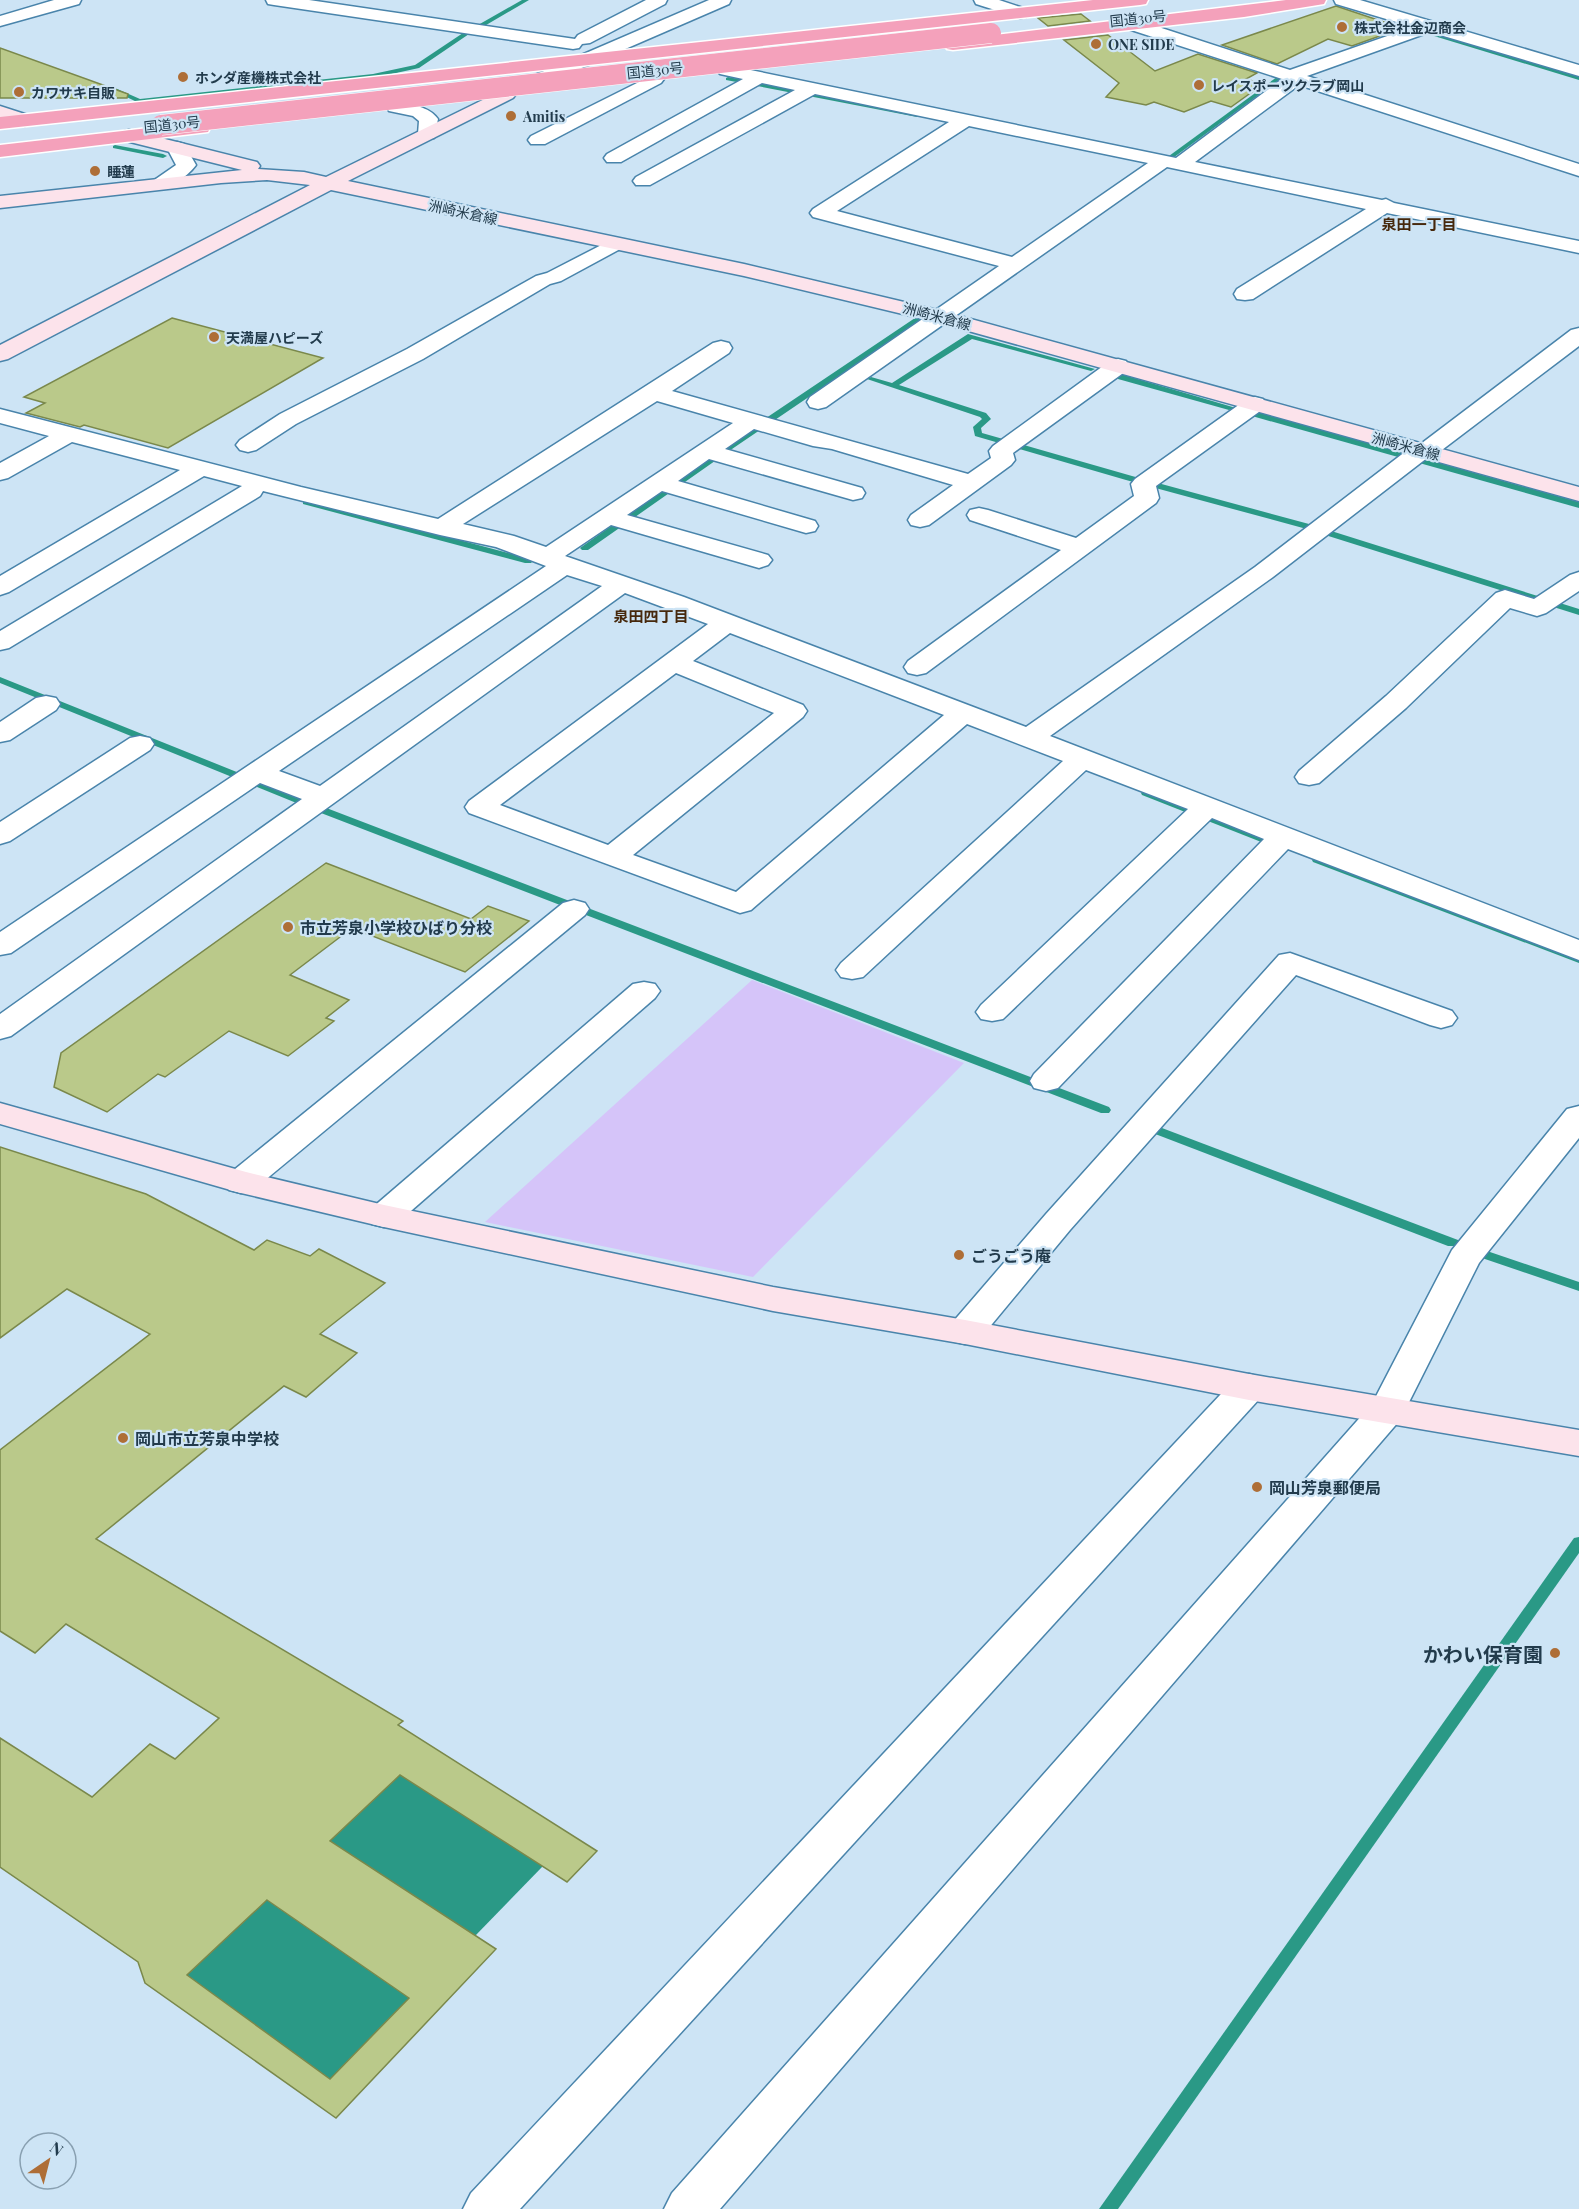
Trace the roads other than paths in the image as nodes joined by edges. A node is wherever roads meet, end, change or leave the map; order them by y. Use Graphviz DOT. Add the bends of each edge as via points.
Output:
graph roads {
  1 [pos="73,0"];
  2 [pos="274,0"];
  3 [pos="658,0"];
  4 [pos="690,0"];
  5 [pos="723,0"];
  6 [pos="982,0"];
  7 [pos="1140,0"];
  8 [pos="1205,0"];
  9 [pos="1311,0"];
  10 [pos="1318,0"];
  11 [pos="1342,0"];
  12 [pos="320,3"];
  13 [pos="1020,13"];
  14 [pos="0,21"];
  15 [pos="1131,24"];
  16 [pos="666,27"];
  17 [pos="986,29"];
  18 [pos="1423,29"];
  19 [pos="583,51"];
  20 [pos="674,51"];
  21 [pos="540,64"];
  22 [pos="726,70"];
  23 [pos="1579,71"];
  24 [pos="1293,77"];
  25 [pos="655,79"];
  26 [pos="753,81"];
  27 [pos="805,91"];
  28 [pos="507,94"];
  29 [pos="396,107"];
  30 [pos="0,112"];
  31 [pos="24,120"];
  32 [pos="160,120"];
  33 [pos="963,122"];
  34 [pos="0,123"];
  35 [pos="0,132"];
  36 [pos="427,134"];
  37 [pos="129,136"];
  38 [pos="538,140"];
  39 [pos="0,143"];
  40 [pos="177,148"];
  41 [pos="0,151"];
  42 [pos="614,158"];
  43 [pos="1167,162"];
  44 [pos="1579,170"];
  45 [pos="286,175"];
  46 [pos="643,181"];
  47 [pos="160,183"];
  48 [pos="327,184"];
  49 [pos="0,202"];
  50 [pos="1381,208"];
  51 [pos="1571,228"];
  52 [pos="1545,238"];
  53 [pos="615,244"];
  54 [pos="1579,247"];
  55 [pos="1009,262"];
  56 [pos="1245,294"];
  57 [pos="942,316"];
  58 [pos="1579,335"];
  59 [pos="721,348"];
  60 [pos="0,354"];
  61 [pos="1118,366"];
  62 [pos="654,393"];
  63 [pos="818,402"];
  64 [pos="1255,404"];
  65 [pos="0,416"];
  66 [pos="759,424"];
  67 [pos="64,437"];
  68 [pos="248,445"];
  69 [pos="714,454"];
  70 [pos="1418,454"];
  71 [pos="195,471"];
  72 [pos="0,473"];
  73 [pos="972,483"];
  74 [pos="667,486"];
  75 [pos="251,491"];
  76 [pos="853,493"];
  77 [pos="1579,494"];
  78 [pos="979,515"];
  79 [pos="620,520"];
  80 [pos="920,520"];
  81 [pos="806,526"];
  82 [pos="440,528"];
  83 [pos="1081,548"];
  84 [pos="759,560"];
  85 [pos="557,561"];
  86 [pos="1579,580"];
  87 [pos="621,584"];
  88 [pos="0,587"];
  89 [pos="727,623"];
  90 [pos="0,642"];
  91 [pos="674,663"];
  92 [pos="917,667"];
  93 [pos="46,704"];
  94 [pos="964,712"];
  95 [pos="0,734"];
  96 [pos="1031,737"];
  97 [pos="140,744"];
  98 [pos="1077,762"];
  99 [pos="1309,777"];
  100 [pos="252,778"];
  101 [pos="315,802"];
  102 [pos="1202,812"];
  103 [pos="0,835"];
  104 [pos="1278,842"];
  105 [pos="612,857"];
  106 [pos="574,909"];
  107 [pos="0,946"];
  108 [pos="1579,951"];
  109 [pos="852,970"];
  110 [pos="644,991"];
  111 [pos="992,1012"];
  112 [pos="1442,1018"];
  113 [pos="0,1029"];
  114 [pos="1046,1081"];
  115 [pos="0,1113"];
  116 [pos="1579,1116"];
  117 [pos="242,1182"];
  118 [pos="384,1216"];
  119 [pos="965,1332"];
  120 [pos="1249,1387"];
  121 [pos="1387,1411"];
  122 [pos="1579,1443"];
  123 [pos="488,2209"];
  124 [pos="689,2209"];
  1 -- 14 [label="street"];
  2 -- 12 [label="street"];
  3 -- 19 [label="street"];
  4 -- 19 [label="street"];
  5 -- 16 [label="street"];
  6 -- 13 [label="street"];
  7 -- 13 [label="highway"];
  8 -- 17 [label="highway, 国道30号"];
  9 -- 17 [label="highway, 国道30号"];
  10 -- 15 [label="highway"];
  11 -- 18 [label="street"];
  12 -- 19 [label="street"];
  13 -- 20 [label="highway"];
  15 -- 22 [label="highway"];
  15 -- 24 [label="street"];
  16 -- 19 [label="street"];
  16 -- 20 [label="street" via="648,39"];
  17 -- 32 [label="highway, 国道30号, bridge"];
  18 -- 23 [label="street"];
  18 -- 24 [label="street"];
  19 -- 20 [label="highway"];
  19 -- 21 [label="street"];
  19 -- 28 [label="street"];
  21 -- 28 [label="street"];
  21 -- 31 [label="highway"];
  22 -- 25 [label="highway"];
  22 -- 26 [label="street"];
  24 -- 43 [label="street"];
  24 -- 44 [label="street"];
  25 -- 28 [label="highway"];
  25 -- 38 [label="street"];
  26 -- 27 [label="street"];
  26 -- 42 [label="street"];
  27 -- 33 [label="street"];
  27 -- 46 [label="street"];
  28 -- 29 [label="highway"];
  28 -- 36 [label="main road"];
  29 -- 36 [label="street" via="424,114 429,119"];
  29 -- 37 [label="highway"];
  30 -- 31 [label="main road"];
  31 -- 34 [label="highway"];
  32 -- 35 [label="highway, 国道30号"];
  32 -- 39 [label="highway, 国道30号"];
  33 -- 43 [label="street"];
  33 -- 55 [label="street" via="819,213"];
  36 -- 48 [label="main road"];
  37 -- 40 [label="main road, 洲崎米倉線"];
  37 -- 41 [label="highway"];
  40 -- 45 [label="main road, 洲崎米倉線"];
  40 -- 47 [label="street" via="186,165"];
  43 -- 50 [label="street"];
  43 -- 55 [label="street"];
  45 -- 47 [label="main road, 洲崎米倉線"];
  45 -- 48 [label="main road, 洲崎米倉線"];
  47 -- 49 [label="main road, 洲崎米倉線"];
  48 -- 53 [label="main road, 洲崎米倉線"];
  48 -- 60 [label="main road"];
  50 -- 52 [label="street"];
  50 -- 56 [label="street"];
  51 -- 52 [label="street"];
  52 -- 54 [label="street"];
  53 -- 57 [label="main road, 洲崎米倉線"];
  53 -- 68 [label="street" via="288,419"];
  55 -- 57 [label="street"];
  57 -- 61 [label="main road, 洲崎米倉線"];
  57 -- 63 [label="street"];
  58 -- 70 [label="street"];
  59 -- 62 [label="street"];
  61 -- 64 [label="main road, 洲崎米倉線"];
  61 -- 73 [label="street" via="1000,451 1004,460"];
  62 -- 66 [label="street"];
  62 -- 82 [label="street"];
  64 -- 70 [label="main road, 洲崎米倉線"];
  64 -- 83 [label="street" via="1145,482 1147,498"];
  65 -- 67 [label="street"];
  66 -- 69 [label="street"];
  66 -- 73 [label="street"];
  67 -- 71 [label="street"];
  67 -- 72 [label="street"];
  69 -- 74 [label="street"];
  69 -- 76 [label="street"];
  70 -- 77 [label="main road, 洲崎米倉線"];
  70 -- 96 [label="street" via="1264,572"];
  71 -- 82 [label="street"];
  71 -- 88 [label="street"];
  73 -- 80 [label="street"];
  74 -- 79 [label="street"];
  74 -- 81 [label="street"];
  75 -- 90 [label="street"];
  78 -- 83 [label="street"];
  79 -- 84 [label="street"];
  79 -- 85 [label="street"];
  82 -- 85 [label="street" via="488,538"];
  83 -- 92 [label="street"];
  85 -- 87 [label="street"];
  85 -- 100 [label="street"];
  86 -- 99 [label="street" via="1536,608 1505,598 1396,702"];
  87 -- 89 [label="street"];
  87 -- 101 [label="street"];
  89 -- 91 [label="street"];
  89 -- 94 [label="street"];
  91 -- 105 [label="street" via="793,711"];
  91 -- 105 [label="street" via="479,807"];
  93 -- 95 [label="street"];
  94 -- 96 [label="street"];
  94 -- 105 [label="street" via="740,904"];
  96 -- 98 [label="street"];
  97 -- 103 [label="street"];
  98 -- 102 [label="street"];
  98 -- 109 [label="street"];
  100 -- 101 [label="street"];
  100 -- 107 [label="street"];
  101 -- 113 [label="street"];
  102 -- 104 [label="street"];
  102 -- 111 [label="street"];
  104 -- 108 [label="street"];
  104 -- 114 [label="street"];
  106 -- 117 [label="street"];
  110 -- 118 [label="street"];
  112 -- 119 [label="street" via="1290,962"];
  115 -- 117 [label="main road"];
  116 -- 121 [label="street" via="1464,1258"];
  117 -- 118 [label="main road"];
  118 -- 119 [label="main road" via="773,1299"];
  119 -- 120 [label="main road"];
  120 -- 121 [label="main road"];
  120 -- 123 [label="street"];
  121 -- 122 [label="main road"];
  121 -- 124 [label="street"];
}
